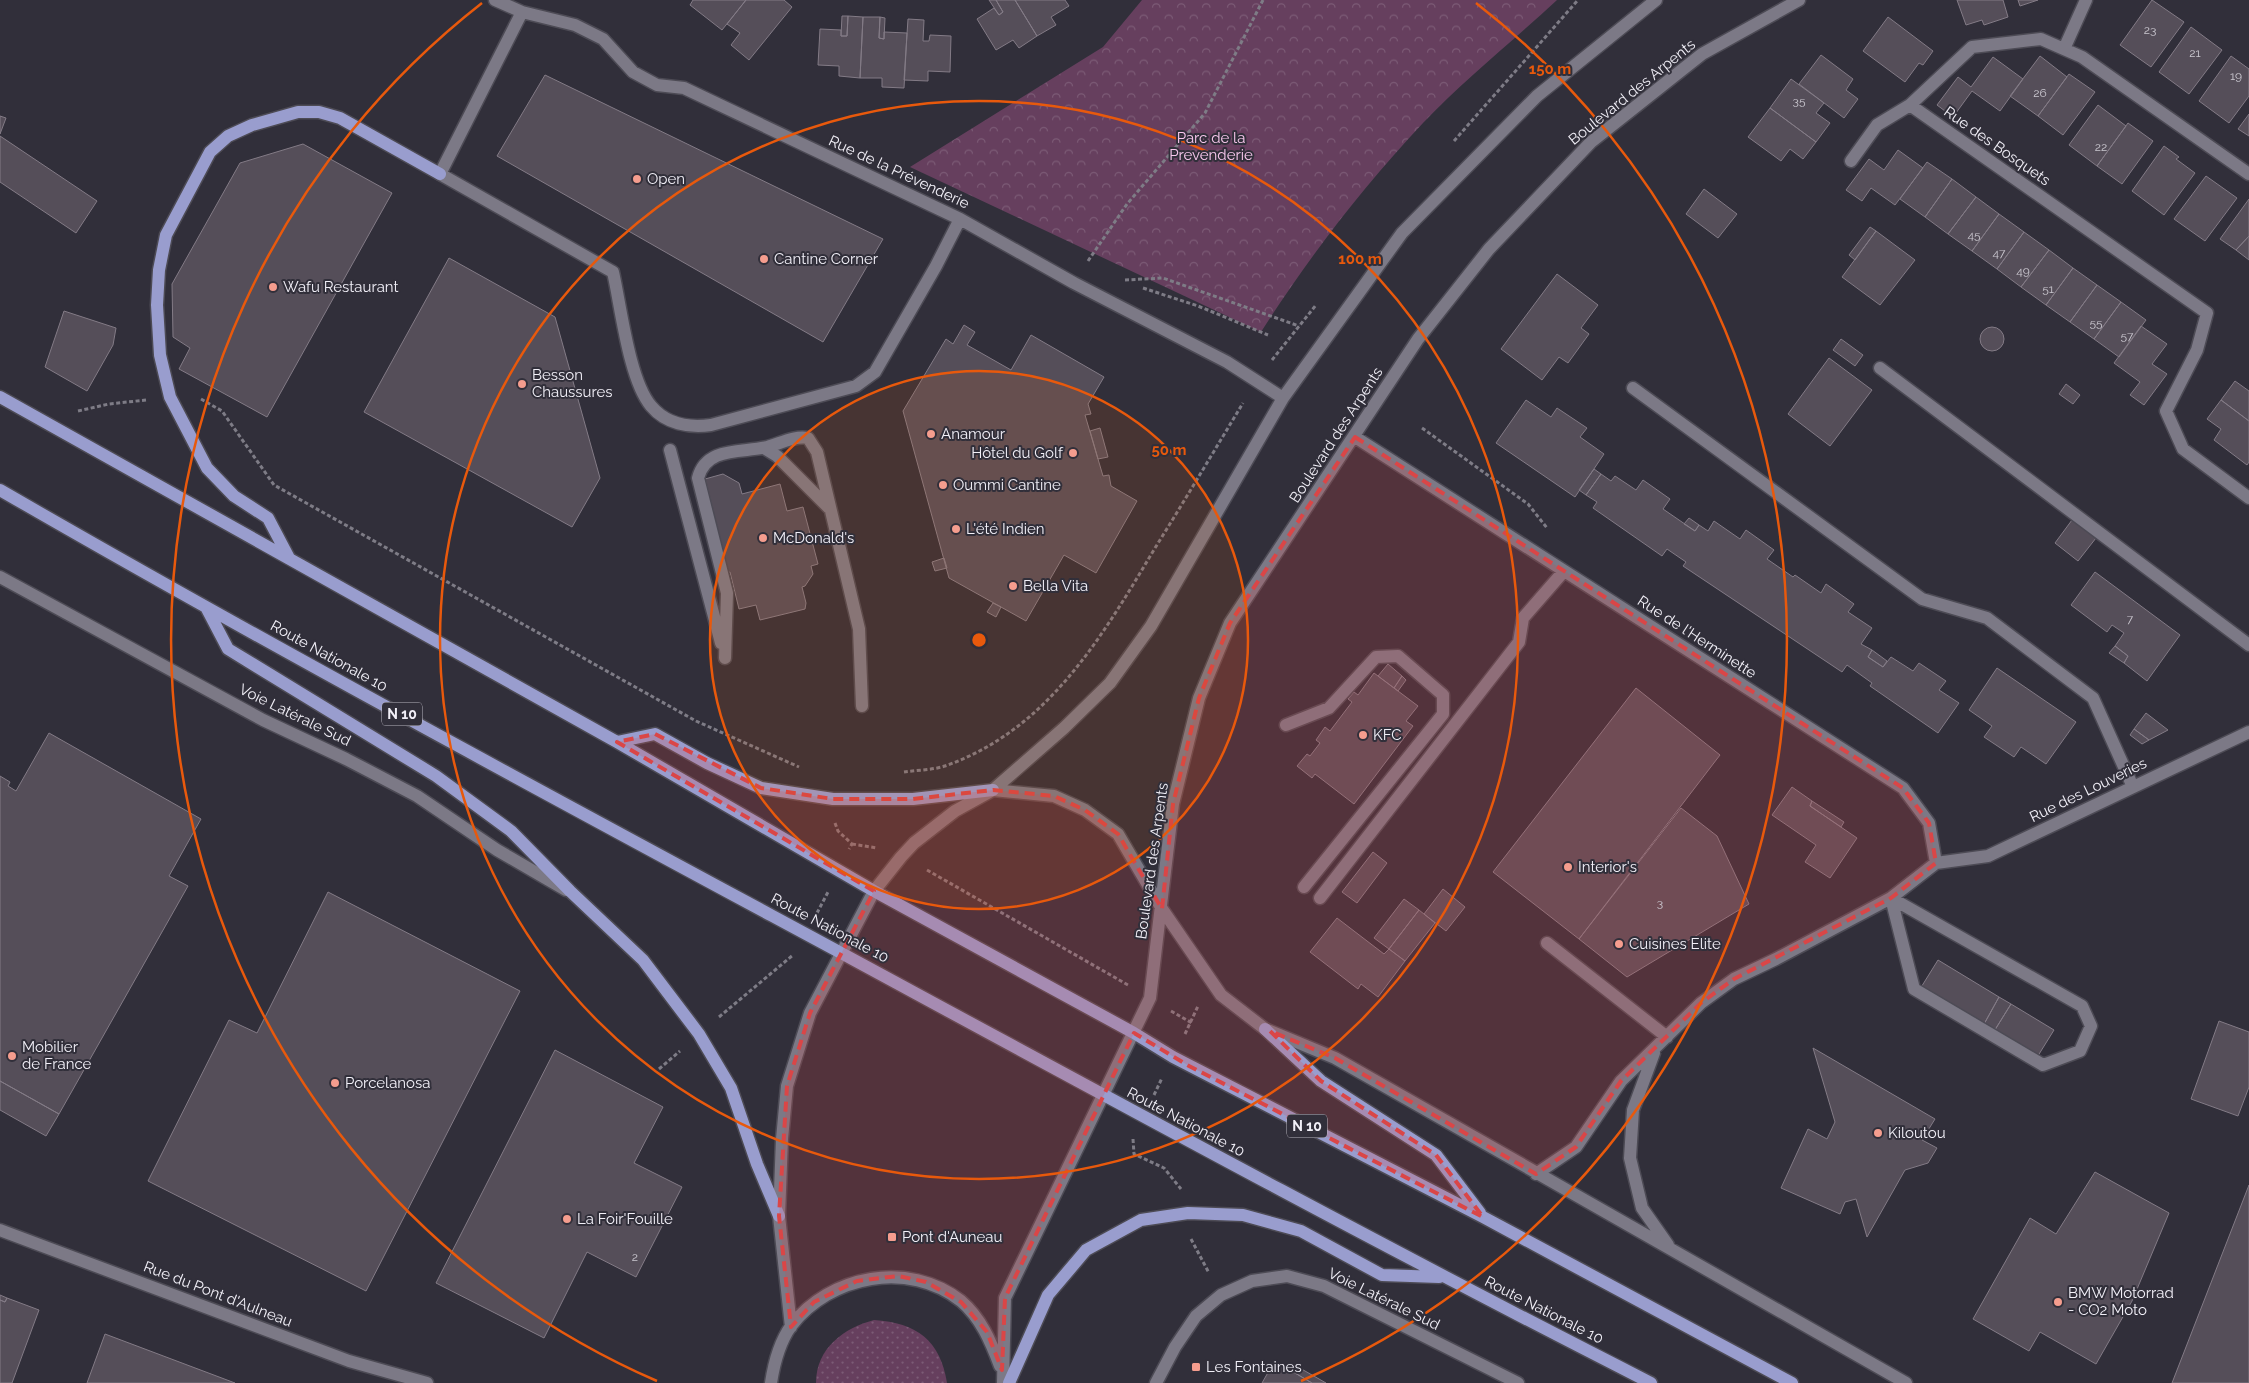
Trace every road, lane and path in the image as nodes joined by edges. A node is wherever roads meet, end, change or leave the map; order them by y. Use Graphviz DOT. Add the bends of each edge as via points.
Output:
graph roads {
  1 [pos="494,0"];
  2 [pos="1263,0"];
  3 [pos="1578,0"];
  4 [pos="1656,0"];
  5 [pos="1799,0"];
  6 [pos="2086,0"];
  7 [pos="522,12"];
  8 [pos="2064,49"];
  9 [pos="1910,105"];
  10 [pos="1450,146"];
  11 [pos="1851,161"];
  12 [pos="440,174"];
  13 [pos="2249,174"];
  14 [pos="960,219"];
  15 [pos="1074,283"];
  16 [pos="1317,304"];
  17 [pos="1299,326"];
  18 [pos="1268,335"];
  19 [pos="1880,368"];
  20 [pos="1256,380"];
  21 [pos="1633,388"];
  22 [pos="196,396"];
  23 [pos="0,397"];
  24 [pos="1283,398"];
  25 [pos="154,399"];
  26 [pos="41,420"];
  27 [pos="1422,428"];
  28 [pos="1355,438"];
  29 [pos="764,448"];
  30 [pos="670,450"];
  31 [pos="0,490"];
  32 [pos="2249,498"];
  33 [pos="829,508"];
  34 [pos="1553,535"];
  35 [pos="289,558"];
  36 [pos="1564,571"];
  37 [pos="0,577"];
  38 [pos="206,608"];
  39 [pos="2249,645"];
  40 [pos="862,706"];
  41 [pos="1286,725"];
  42 [pos="2249,732"];
  43 [pos="617,742"];
  44 [pos="802,768"];
  45 [pos="897,773"];
  46 [pos="2133,787"];
  47 [pos="993,790"];
  48 [pos="833,816"];
  49 [pos="852,844"];
  50 [pos="883,849"];
  51 [pos="848,852"];
  52 [pos="1936,863"];
  53 [pos="927,870"];
  54 [pos="1304,887"];
  55 [pos="828,891"];
  56 [pos="874,891"];
  57 [pos="570,892"];
  58 [pos="1320,898"];
  59 [pos="1891,898"];
  60 [pos="1162,909"];
  61 [pos="814,918"];
  62 [pos="1548,943"];
  63 [pos="840,952"];
  64 [pos="793,955"];
  65 [pos="1128,986"];
  66 [pos="1200,999"];
  67 [pos="1171,1011"];
  68 [pos="719,1018"];
  69 [pos="1192,1023"];
  70 [pos="1265,1029"];
  71 [pos="1134,1032"];
  72 [pos="1184,1037"];
  73 [pos="1667,1037"];
  74 [pos="1655,1049"];
  75 [pos="681,1050"];
  76 [pos="659,1069"];
  77 [pos="1166,1071"];
  78 [pos="1103,1095"];
  79 [pos="1151,1100"];
  80 [pos="1135,1134"];
  81 [pos="1536,1174"];
  82 [pos="1182,1190"];
  83 [pos="779,1216"];
  84 [pos="1483,1217"];
  85 [pos="0,1230"];
  86 [pos="1190,1237"];
  87 [pos="1669,1247"];
  88 [pos="1442,1277"];
  89 [pos="1221,1295"];
  90 [pos="790,1327"];
  91 [pos="1002,1377"];
  92 [pos="428,1383"];
  93 [pos="771,1383"];
  94 [pos="1009,1383"];
  95 [pos="1156,1383"];
  96 [pos="1518,1383"];
  97 [pos="1651,1383"];
  98 [pos="1792,1383"];
  99 [pos="1906,1383"];
  1 -- 7 [label="street, Rue de la Prévenderie"];
  2 -- 15 [label="path" via="1205,113 1127,204"];
  3 -- 10 [label="path"];
  4 -- 24 [label="street" via="1537,96 1402,233"];
  5 -- 28 [label="street, Boulevard des Arpents" via="1702,54 1592,142 1489,249 1418,340"];
  6 -- 8 [label="street"];
  7 -- 12 [label="street"];
  7 -- 14 [label="street, Rue de la Prévenderie" via="575,25 603,39 633,72 657,84 684,88"];
  8 -- 9 [label="street" via="2041,39 1972,47"];
  8 -- 13 [label="street" via="2082,57"];
  9 -- 11 [label="street" via="1877,125"];
  9 -- 32 [label="street, Rue des Bosquets" via="2207,313 2197,350 2166,411 2183,450"];
  12 -- 14 [label="street" via="613,272 632,362 643,394 664,417 682,425 698,427 836,392 863,382 875,372"];
  12 -- 35 [label="main road" via="340,118 319,112 298,112 252,125 228,136 210,152 166,235 157,305 160,355 170,397 207,468 234,496 268,518"];
  14 -- 15 [label="street, Rue de la Prévenderie"];
  15 -- 20 [label="street, Rue de la Prévenderie"];
  16 -- 17 [label="path"];
  17 -- 18 [label="path" via="1163,278 1120,280 1198,306"];
  17 -- 20 [label="path"];
  19 -- 39 [label="street"];
  20 -- 24 [label="street, Rue de la Prévenderie"];
  20 -- 45 [label="path" via="1116,612 1085,659 1048,702 993,745 944,767"];
  21 -- 46 [label="street" via="1922,599 1988,618 2093,698"];
  22 -- 44 [label="path" via="222,411 274,485 696,721"];
  23 -- 26 [label="main road, N 10"];
  24 -- 47 [label="street" via="1151,626 1110,683"];
  25 -- 26 [label="path" via="109,404"];
  26 -- 35 [label="main road, N 10"];
  27 -- 34 [label="path" via="1528,504"];
  28 -- 36 [label="street, Rue de l'Herminette"];
  28 -- 60 [label="street, Boulevard des Arpents" via="1230,624 1199,698 1173,804"];
  29 -- 30 [label="street" via="739,449 717,456 704,464 698,478 727,593 725,658"];
  29 -- 33 [label="street" via="777,456"];
  29 -- 33 [label="street" via="803,437 811,441 817,452"];
  31 -- 38 [label="main road, Route Nationale 10 / N 10"];
  33 -- 40 [label="street" via="860,629"];
  35 -- 43 [label="main road, N 10"];
  36 -- 52 [label="street, Rue de l'Herminette" via="1903,788 1929,823"];
  36 -- 58 [label="street" via="1523,618 1519,642"];
  37 -- 57 [label="street, Voie Latérale Sud" via="263,720 417,796 498,850"];
  38 -- 57 [label="main road" via="228,649 436,776 511,832"];
  38 -- 63 [label="main road, Route Nationale 10 / N 10"];
  41 -- 54 [label="street" via="1329,708 1376,657 1398,656 1443,695 1442,714"];
  42 -- 46 [label="street, Rue des Louveries"];
  43 -- 47 [label="main road" via="655,734 761,788 833,799 912,799"];
  43 -- 56 [label="main road, N 10"];
  46 -- 52 [label="street, Rue des Louveries" via="1988,856"];
  47 -- 56 [label="street" via="955,811 914,843"];
  47 -- 60 [label="street" via="1054,796 1085,810 1118,834"];
  48 -- 49 [label="path" via="838,831"];
  49 -- 50 [label="path"];
  49 -- 51 [label="path"];
  52 -- 59 [label="street"];
  53 -- 65 [label="path"];
  55 -- 61 [label="path"];
  56 -- 63 [label="street"];
  56 -- 71 [label="main road, N 10"];
  57 -- 83 [label="main road" via="643,960 700,1034 730,1088"];
  59 -- 59 [label="street" via="1914,989 2043,1065 2080,1051 2091,1026 2082,1006"];
  59 -- 73 [label="street" via="1734,979 1701,1003"];
  60 -- 70 [label="street" via="1221,995"];
  60 -- 71 [label="street, Boulevard des Arpents" via="1150,998"];
  62 -- 73 [label="street"];
  63 -- 78 [label="main road, Route Nationale 10 / N 10"];
  63 -- 83 [label="street" via="810,1013 787,1086"];
  64 -- 68 [label="path"];
  66 -- 69 [label="path"];
  67 -- 69 [label="path"];
  69 -- 72 [label="path"];
  70 -- 81 [label="street" via="1335,1058"];
  70 -- 84 [label="main road" via="1320,1081 1436,1155"];
  71 -- 78 [label="street, Boulevard des Arpents"];
  71 -- 84 [label="main road, N 10" via="1189,1066"];
  73 -- 74 [label="street"];
  74 -- 81 [label="street" via="1621,1082 1576,1147"];
  74 -- 87 [label="street" via="1633,1110 1630,1158 1642,1208"];
  75 -- 76 [label="path"];
  77 -- 79 [label="path"];
  78 -- 88 [label="main road, Route Nationale 10 / N 10"];
  78 -- 91 [label="street, Boulevard des Arpents" via="1005,1298"];
  80 -- 82 [label="path" via="1132,1141 1134,1154 1164,1168"];
  81 -- 87 [label="street"];
  83 -- 90 [label="street"];
  84 -- 98 [label="main road, N 10"];
  85 -- 92 [label="street, Rue du Pont d'Aulneau" via="349,1361"];
  86 -- 89 [label="path"];
  87 -- 99 [label="street"];
  88 -- 94 [label="main road" via="1382,1274 1301,1231 1243,1215 1188,1213 1141,1220 1086,1250 1048,1295"];
  88 -- 97 [label="main road, Route Nationale 10 / N 10"];
  89 -- 95 [label="street, Voie Latérale Sud" via="1196,1316"];
  89 -- 96 [label="street, Voie Latérale Sud" via="1252,1281 1287,1276 1324,1286"];
  90 -- 91 [label="street" via="814,1302 857,1281 898,1276 926,1282 961,1302 987,1332"];
  90 -- 93 [label="street" via="776,1356"];
}
